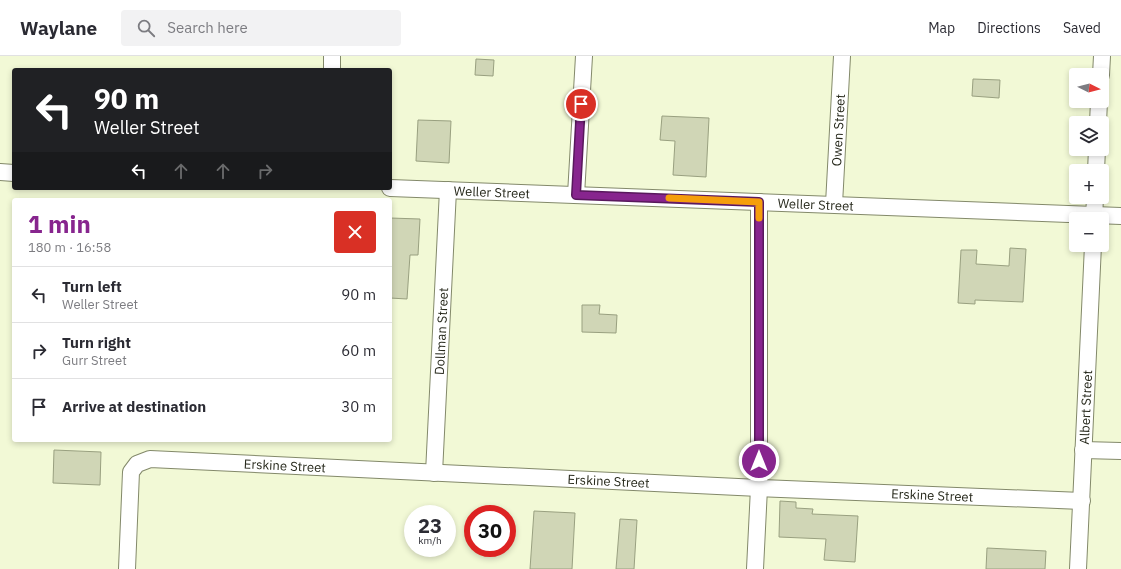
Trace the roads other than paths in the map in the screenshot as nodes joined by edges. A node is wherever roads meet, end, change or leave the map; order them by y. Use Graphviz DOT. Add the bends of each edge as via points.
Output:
graph roads {
  1 [pos="332,56"];
  2 [pos="584,56"];
  3 [pos="842,56"];
  4 [pos="1102,56"];
  5 [pos="332,68"];
  6 [pos="1101,68"];
  7 [pos="0,172"];
  8 [pos="12,173"];
  9 [pos="392,188"];
  10 [pos="448,190"];
  11 [pos="576,195"];
  12 [pos="759,202"];
  13 [pos="834,204"];
  14 [pos="1069,216"];
  15 [pos="1109,216"];
  16 [pos="1121,216"];
  17 [pos="1093,252"];
  18 [pos="1083,450"];
  19 [pos="1121,452"];
  20 [pos="434,472"];
  21 [pos="758,488"];
  22 [pos="1082,501"];
  23 [pos="127,569"];
  24 [pos="755,569"];
  25 [pos="1078,569"];
  1 -- 5 [label="street"];
  2 -- 11 [label="street"];
  3 -- 13 [label="street, Owen Street"];
  4 -- 6 [label="street"];
  7 -- 8 [label="street"];
  9 -- 10 [label="street, Weller Street"];
  10 -- 11 [label="street, Weller Street"];
  10 -- 20 [label="street, Dollman Street"];
  11 -- 12 [label="street, Weller Street"];
  12 -- 13 [label="street, Weller Street"];
  12 -- 21 [label="street"];
  13 -- 14 [label="street, Weller Street"];
  15 -- 16 [label="street, Weller Street"];
  17 -- 18 [label="street, Albert Street"];
  18 -- 19 [label="street"];
  18 -- 22 [label="street, Albert Street"];
  20 -- 21 [label="street, Erskine Street"];
  20 -- 23 [label="street, Erskine Street" via="150,459 137,464 130,480"];
  21 -- 22 [label="street, Erskine Street"];
  21 -- 24 [label="street"];
  22 -- 25 [label="street, Albert Street"];
}
